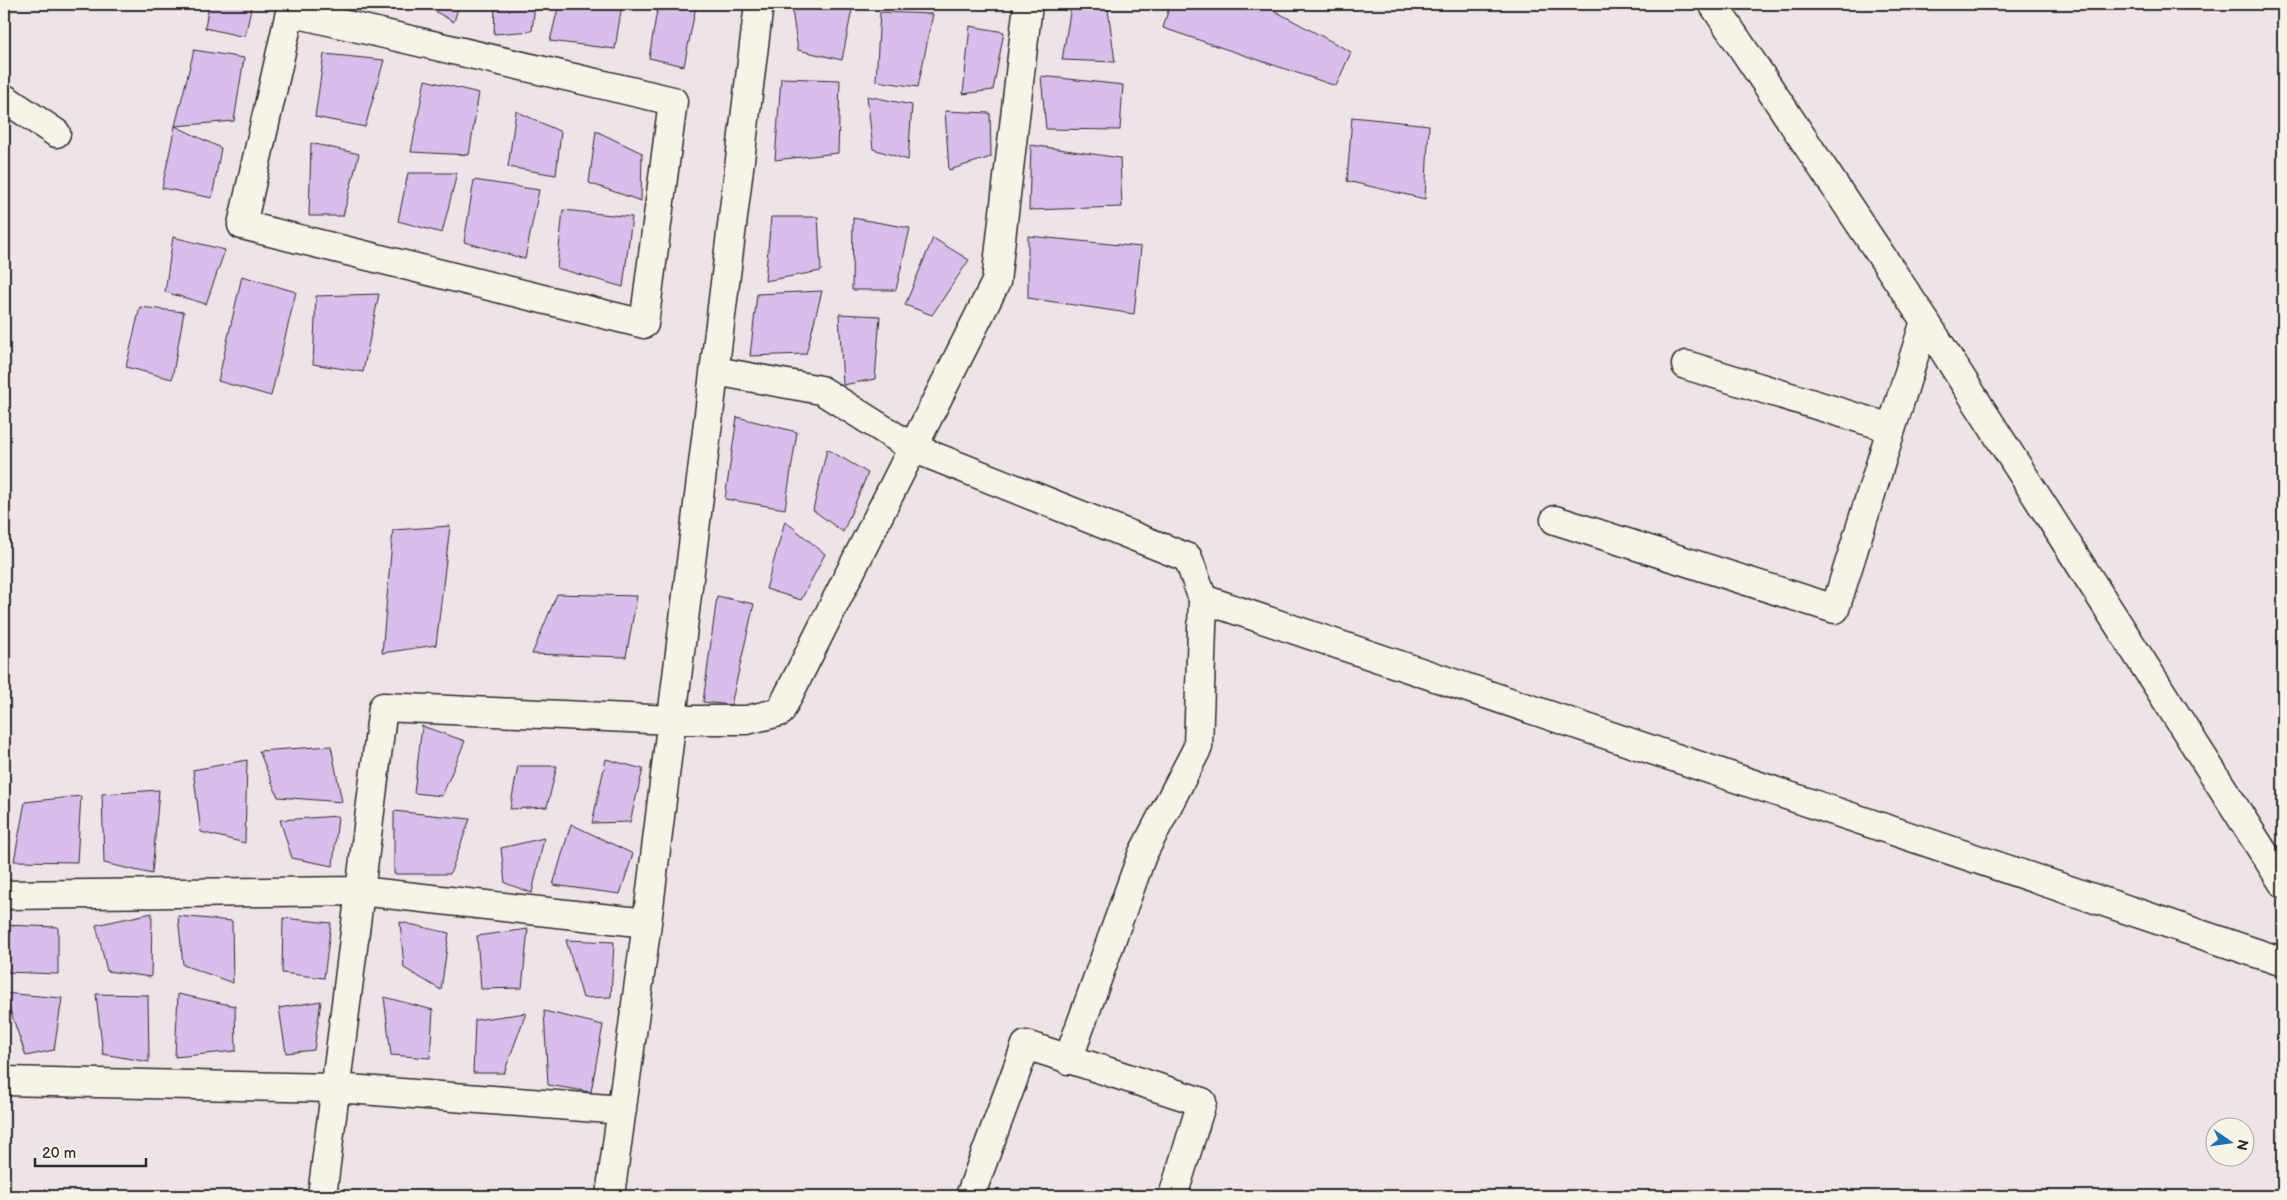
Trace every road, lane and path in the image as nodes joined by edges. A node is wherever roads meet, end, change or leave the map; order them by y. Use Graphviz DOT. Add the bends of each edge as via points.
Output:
graph roads {
  1 [pos="759,4"];
  2 [pos="1028,4"];
  3 [pos="1713,4"];
  4 [pos="291,8"];
  5 [pos="4,98"];
  6 [pos="56,133"];
  7 [pos="1925,321"];
  8 [pos="1686,365"];
  9 [pos="715,371"];
  10 [pos="1891,428"];
  11 [pos="913,448"];
  12 [pos="1555,520"];
  13 [pos="1202,599"];
  14 [pos="672,720"];
  15 [pos="2279,866"];
  16 [pos="360,891"];
  17 [pos="4,896"];
  18 [pos="647,923"];
  19 [pos="2283,962"];
  20 [pos="1068,1060"];
  21 [pos="4,1080"];
  22 [pos="336,1088"];
  23 [pos="622,1110"];
  24 [pos="322,1196"];
  25 [pos="610,1196"];
  26 [pos="970,1196"];
  27 [pos="1173,1196"];
  1 -- 9 [label="street"];
  2 -- 11 [label="street" via="996,282"];
  3 -- 7 [label="street"];
  4 -- 4 [label="street" via="242,225 644,324 673,101"];
  5 -- 6 [label="street"];
  7 -- 10 [label="street"];
  7 -- 15 [label="street"];
  8 -- 10 [label="street"];
  9 -- 11 [label="street" via="821,390"];
  9 -- 14 [label="street"];
  10 -- 12 [label="street" via="1835,609"];
  11 -- 13 [label="street" via="1188,558"];
  11 -- 14 [label="street" via="780,712 747,720"];
  13 -- 19 [label="street"];
  13 -- 20 [label="street" via="1198,747 1142,855"];
  14 -- 16 [label="street" via="383,707"];
  14 -- 18 [label="street"];
  16 -- 17 [label="street"];
  16 -- 18 [label="street"];
  16 -- 22 [label="street"];
  18 -- 23 [label="street"];
  20 -- 26 [label="street" via="1026,1045"];
  20 -- 27 [label="street" via="1202,1102"];
  21 -- 22 [label="street"];
  22 -- 23 [label="street"];
  22 -- 24 [label="street"];
  23 -- 25 [label="street"];
}
